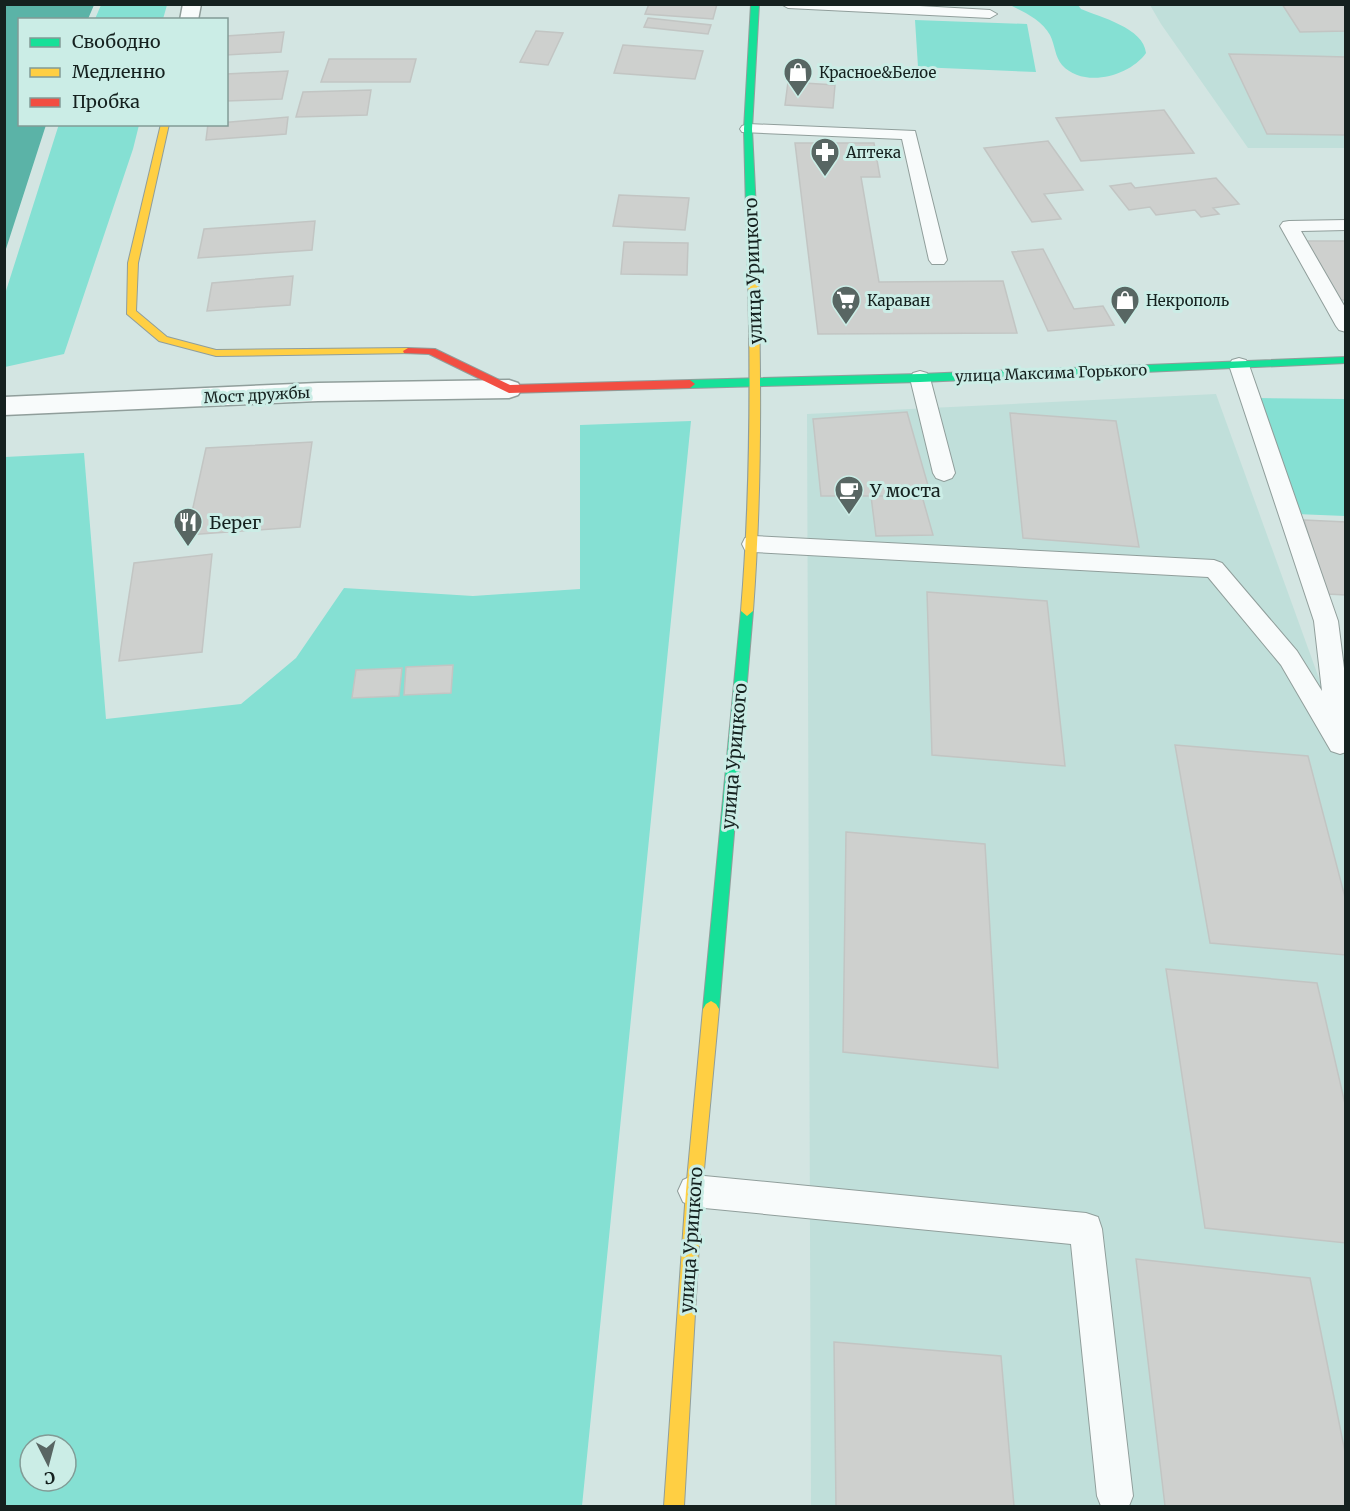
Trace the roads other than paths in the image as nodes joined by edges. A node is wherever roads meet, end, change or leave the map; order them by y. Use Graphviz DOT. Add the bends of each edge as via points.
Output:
graph roads {
  1 [pos="755,4"];
  2 [pos="788,4"];
  3 [pos="990,14"];
  4 [pos="165,126"];
  5 [pos="748,129"];
  6 [pos="1346,225"];
  7 [pos="938,260"];
  8 [pos="1346,326"];
  9 [pos="1346,360"];
  10 [pos="1239,366"];
  11 [pos="920,378"];
  12 [pos="757,382"];
  13 [pos="509,389"];
  14 [pos="4,406"];
  15 [pos="944,473"];
  16 [pos="753,544"];
  17 [pos="1336,622"];
  18 [pos="1343,744"];
  19 [pos="694,1191"];
  20 [pos="1115,1496"];
  21 [pos="674,1506"];
  1 -- 5 [label="main road, улица Урицкого"];
  2 -- 3 [label="lane"];
  4 -- 13 [label="main road" via="133,263 131,312 163,339 216,353 431,351"];
  5 -- 7 [label="lane" via="909,134"];
  5 -- 12 [label="main road, улица Урицкого"];
  6 -- 8 [label="lane" via="1289,226"];
  9 -- 10 [label="main road, улица Максима Горького"];
  10 -- 11 [label="main road, улица Максима Горького"];
  10 -- 17 [label="lane"];
  11 -- 12 [label="main road, улица Максима Горького"];
  11 -- 15 [label="lane"];
  12 -- 13 [label="main road, улица Максима Горького"];
  12 -- 16 [label="main road, улица Урицкого"];
  13 -- 14 [label="street, Мост дружбы" via="318,392"];
  16 -- 18 [label="lane" via="1214,569 1289,658"];
  16 -- 19 [label="main road, улица Урицкого"];
  17 -- 18 [label="lane"];
  19 -- 20 [label="lane" via="1086,1229"];
  19 -- 21 [label="main road, улица Урицкого"];
}
